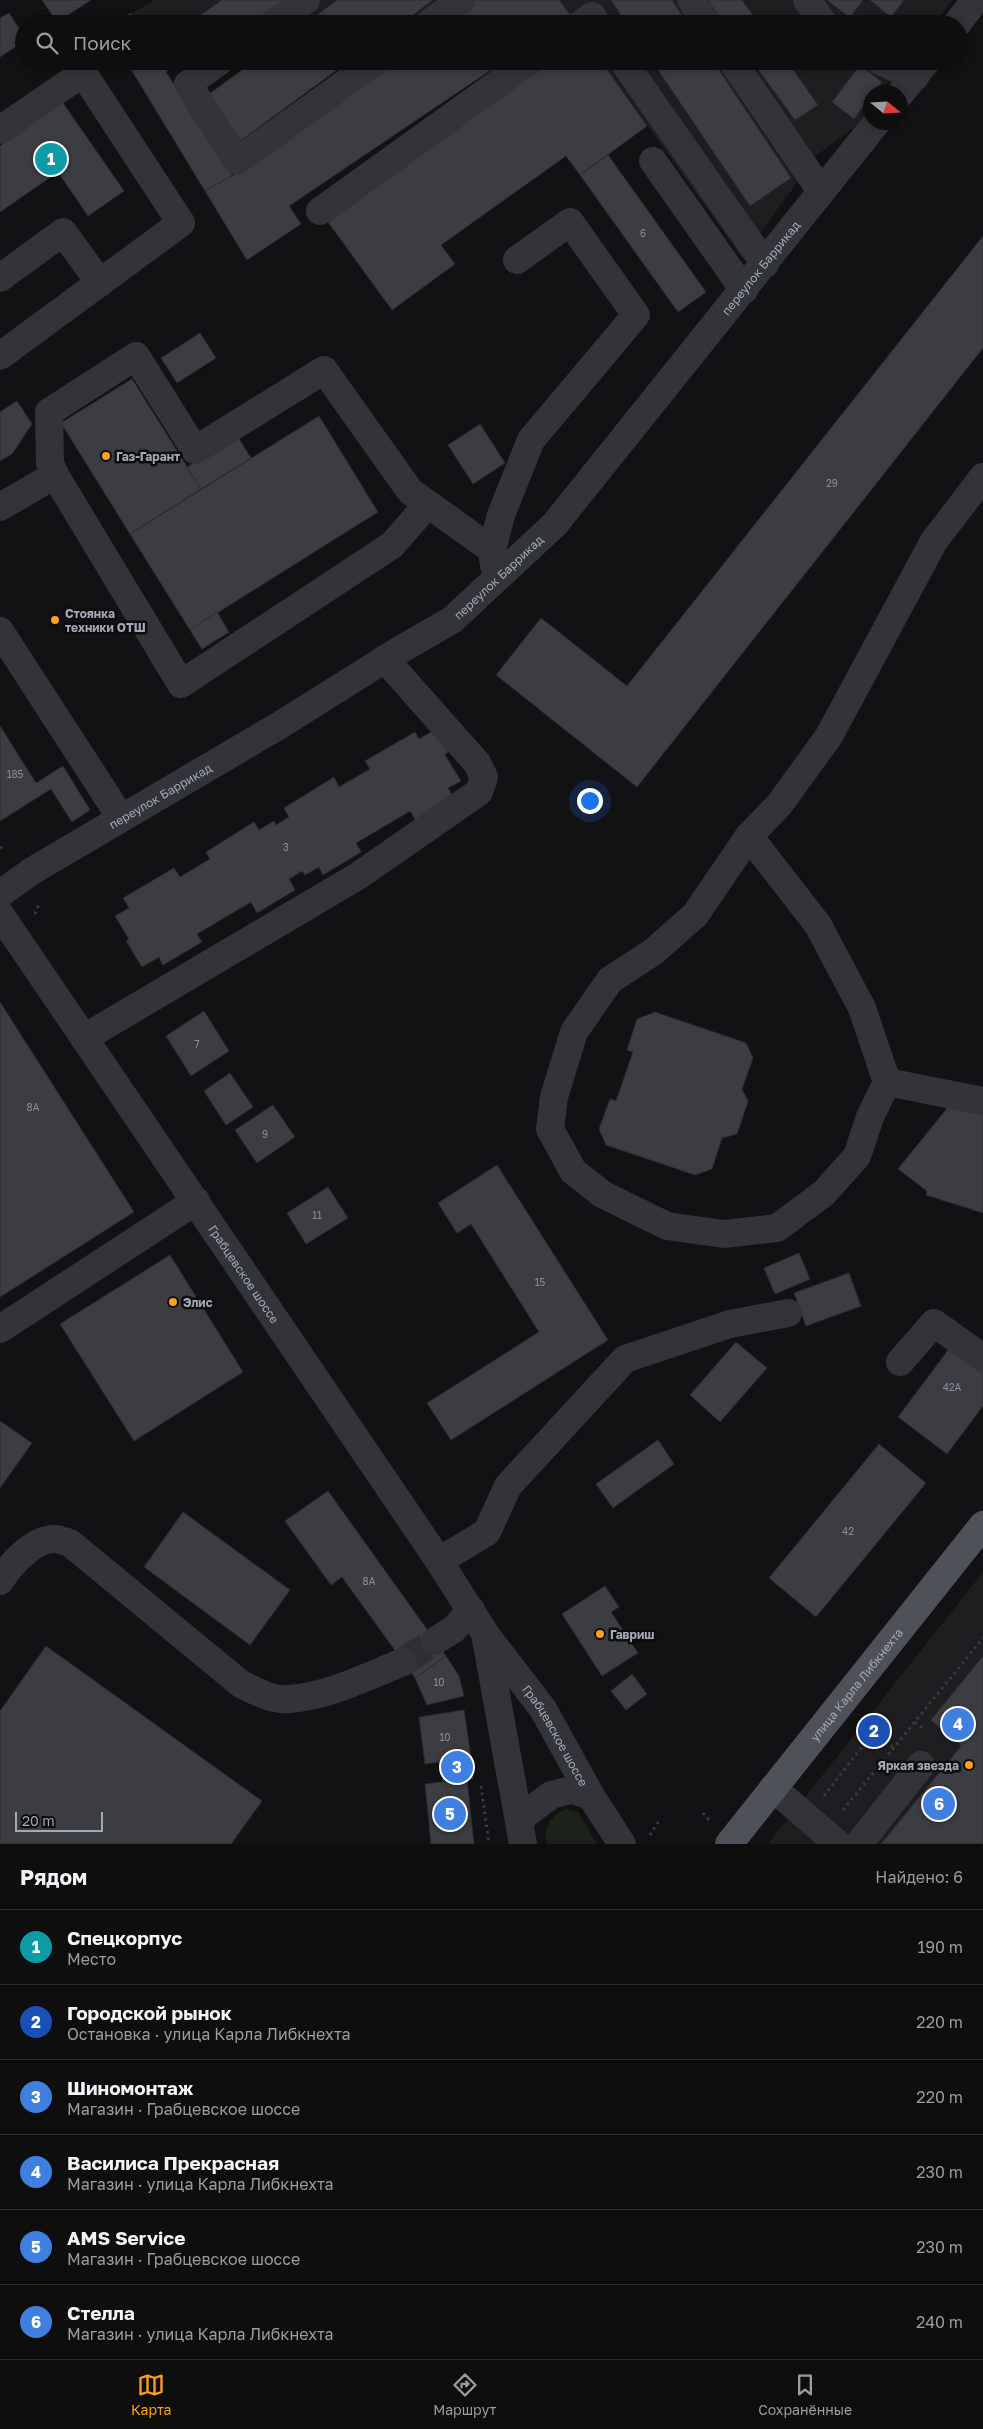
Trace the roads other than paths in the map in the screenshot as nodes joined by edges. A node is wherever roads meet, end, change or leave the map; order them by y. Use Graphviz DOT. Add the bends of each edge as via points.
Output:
graph roads {
  1 [pos="306,0"];
  2 [pos="461,0"];
  3 [pos="690,0"];
  4 [pos="807,0"];
  5 [pos="975,0"];
  6 [pos="285,15"];
  7 [pos="440,15"];
  8 [pos="701,15"];
  9 [pos="818,15"];
  10 [pos="964,15"];
  11 [pos="207,70"];
  12 [pos="363,70"];
  13 [pos="516,70"];
  14 [pos="630,70"];
  15 [pos="738,70"];
  16 [pos="898,70"];
  17 [pos="914,78"];
  18 [pos="0,130"];
  19 [pos="871,130"];
  20 [pos="653,161"];
  21 [pos="821,191"];
  22 [pos="320,211"];
  23 [pos="517,260"];
  24 [pos="765,264"];
  25 [pos="0,278"];
  26 [pos="100,283"];
  27 [pos="744,290"];
  28 [pos="0,356"];
  29 [pos="55,475"];
  30 [pos="983,477"];
  31 [pos="428,504"];
  32 [pos="0,507"];
  33 [pos="492,550"];
  34 [pos="496,580"];
  35 [pos="0,631"];
  36 [pos="385,659"];
  37 [pos="120,818"];
  38 [pos="749,836"];
  39 [pos="0,894"];
  40 [pos="0,914"];
  41 [pos="84,1038"];
  42 [pos="887,1082"];
  43 [pos="983,1101"];
  44 [pos="196,1201"];
  45 [pos="788,1313"];
  46 [pos="0,1329"];
  47 [pos="983,1358"];
  48 [pos="900,1362"];
  49 [pos="983,1525"];
  50 [pos="439,1561"];
  51 [pos="0,1581"];
  52 [pos="471,1610"];
  53 [pos="486,1635"];
  54 [pos="435,1641"];
  55 [pos="403,1662"];
  56 [pos="921,1765"];
  57 [pos="773,1788"];
  58 [pos="590,1796"];
  59 [pos="521,1831"];
  60 [pos="823,1832"];
  61 [pos="630,1841"];
  62 [pos="730,1844"];
  63 [pos="859,1844"];
  1 -- 6 [label="street"];
  2 -- 7 [label="street"];
  3 -- 8 [label="street"];
  4 -- 9 [label="street"];
  5 -- 10 [label="street"];
  11 -- 12 [label="street" via="188,84 237,161"];
  13 -- 22 [label="street"];
  14 -- 24 [label="street"];
  15 -- 21 [label="street"];
  16 -- 17 [label="street"];
  18 -- 26 [label="street" via="83,73 181,223"];
  19 -- 21 [label="street, переулок Баррикад"];
  20 -- 27 [label="street"];
  21 -- 24 [label="street, переулок Баррикад"];
  23 -- 33 [label="street" via="570,222 636,315 531,440 501,515"];
  24 -- 27 [label="street, переулок Баррикад"];
  25 -- 26 [label="street" via="63,232"];
  26 -- 28 [label="street"];
  27 -- 34 [label="street, переулок Баррикад" via="555,524"];
  29 -- 31 [label="street" via="181,684 392,544"];
  29 -- 31 [label="street" via="50,463 49,412 136,356 195,450 324,370 410,491"];
  29 -- 32 [label="street"];
  30 -- 38 [label="street" via="934,541 829,736 779,805"];
  31 -- 33 [label="street"];
  33 -- 34 [label="street"];
  34 -- 36 [label="street, переулок Баррикад" via="452,620"];
  35 -- 37 [label="street"];
  36 -- 37 [label="street, переулок Баррикад" via="280,725"];
  36 -- 41 [label="street" via="477,763 484,777 479,792 358,876"];
  37 -- 39 [label="street, переулок Баррикад"];
  38 -- 42 [label="street" via="818,925 862,1008"];
  38 -- 42 [label="street" via="695,915 653,952 610,980 574,1032 554,1097 550,1129 573,1171 602,1194 667,1226 724,1234 777,1228 824,1193 857,1156 870,1117"];
  40 -- 41 [label="street, Грабцевское шоссе"];
  41 -- 44 [label="street, Грабцевское шоссе"];
  42 -- 43 [label="street"];
  44 -- 46 [label="street"];
  44 -- 50 [label="street, Грабцевское шоссе"];
  45 -- 50 [label="street" via="730,1324 625,1359 508,1486 488,1532"];
  47 -- 48 [label="street" via="934,1323"];
  49 -- 57 [label="main road, улица Карла Либкнехта"];
  50 -- 52 [label="street, Грабцевское шоссе"];
  51 -- 55 [label="street" via="37,1544 54,1538 70,1543 241,1684 287,1700 339,1688"];
  52 -- 53 [label="street, Грабцевское шоссе"];
  52 -- 54 [label="street" via="454,1628"];
  53 -- 58 [label="street, Грабцевское шоссе" via="543,1709"];
  53 -- 59 [label="street, Грабцевское шоссе"];
  56 -- 63 [label="street"];
  57 -- 60 [label="street"];
  57 -- 62 [label="main road, улица Карла Либкнехта"];
  58 -- 59 [label="street" via="572,1790 551,1795"];
  58 -- 61 [label="street, Грабцевское шоссе"];
}
